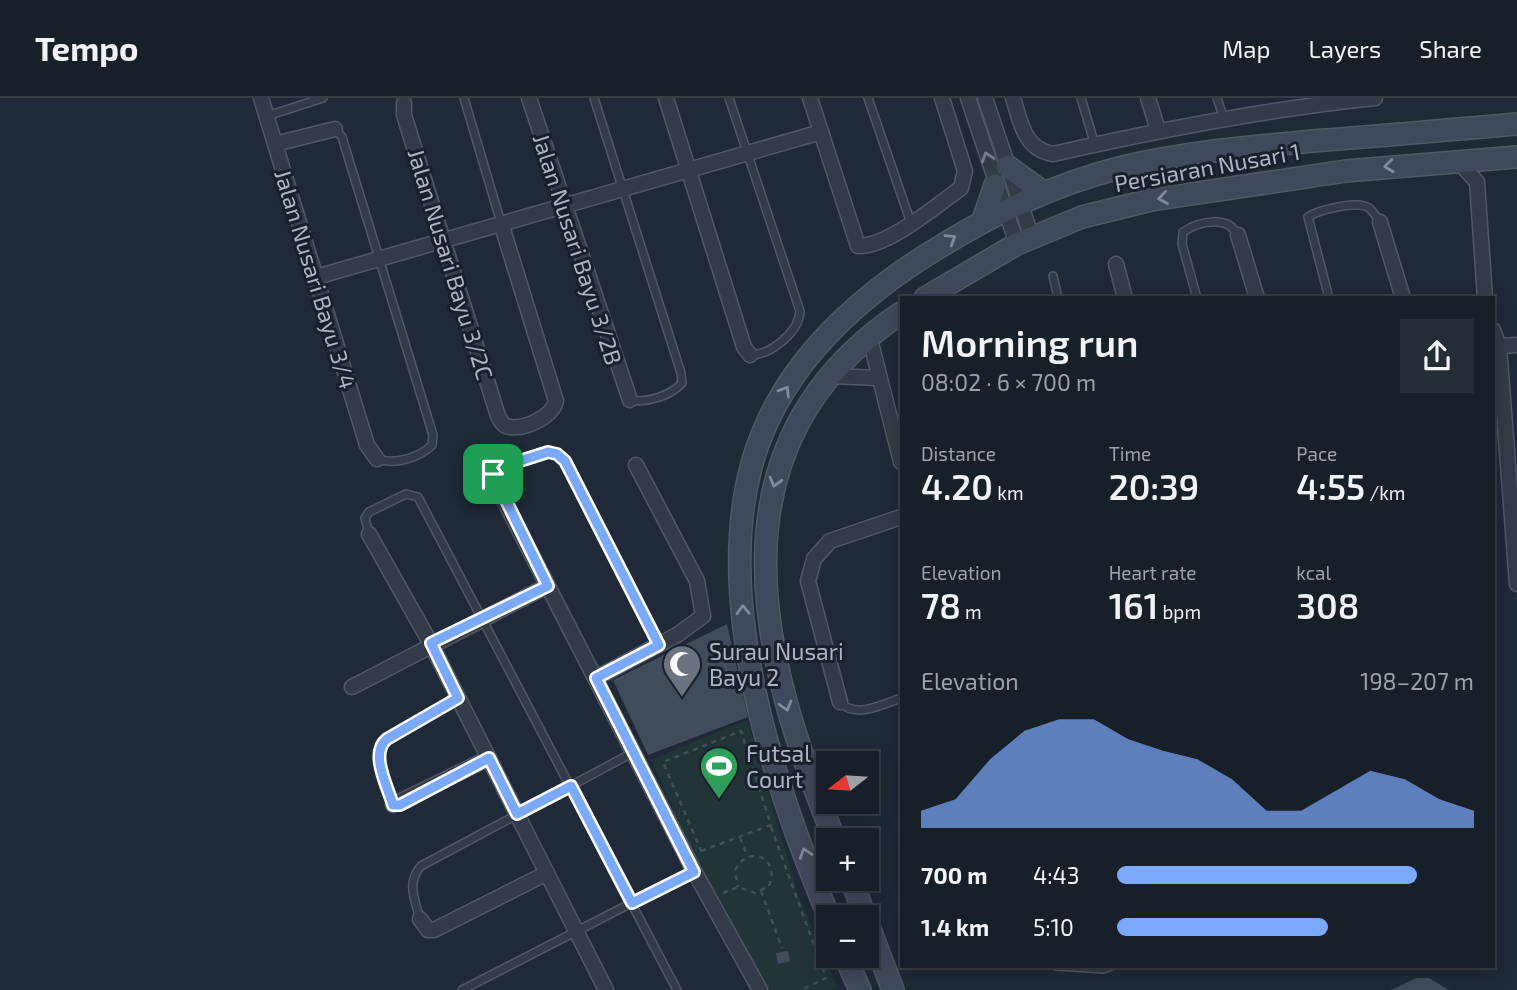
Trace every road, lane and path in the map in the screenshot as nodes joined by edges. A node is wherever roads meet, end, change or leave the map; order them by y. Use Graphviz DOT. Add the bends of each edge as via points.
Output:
graph roads {
  1 [pos="261,98"];
  2 [pos="323,98"];
  3 [pos="464,98"];
  4 [pos="528,98"];
  5 [pos="594,98"];
  6 [pos="666,98"];
  7 [pos="729,98"];
  8 [pos="810,98"];
  9 [pos="868,98"];
  10 [pos="942,98"];
  11 [pos="968,98"];
  12 [pos="985,98"];
  13 [pos="1013,98"];
  14 [pos="1081,98"];
  15 [pos="1148,98"];
  16 [pos="1217,98"];
  17 [pos="1375,98"];
  18 [pos="1352,99"];
  19 [pos="407,101"];
  20 [pos="1282,103"];
  21 [pos="267,116"];
  22 [pos="1224,119"];
  23 [pos="1517,124"];
  24 [pos="335,129"];
  25 [pos="1158,130"];
  26 [pos="821,132"];
  27 [pos="275,144"];
  28 [pos="1095,145"];
  29 [pos="747,153"];
  30 [pos="1517,157"];
  31 [pos="1492,158"];
  32 [pos="1457,160"];
  33 [pos="688,168"];
  34 [pos="1001,176"];
  35 [pos="621,188"];
  36 [pos="1043,192"];
  37 [pos="1477,202"];
  38 [pos="563,205"];
  39 [pos="1011,206"];
  40 [pos="983,220"];
  41 [pos="1380,222"];
  42 [pos="501,223"];
  43 [pos="911,223"];
  44 [pos="1238,236"];
  45 [pos="443,240"];
  46 [pos="1025,241"];
  47 [pos="377,259"];
  48 [pos="1116,264"];
  49 [pos="316,276"];
  50 [pos="1053,276"];
  51 [pos="929,296"];
  52 [pos="1058,296"];
  53 [pos="1124,296"];
  54 [pos="1196,296"];
  55 [pos="1256,296"];
  56 [pos="1328,296"];
  57 [pos="1402,296"];
  58 [pos="1485,296"];
  59 [pos="900,314"];
  60 [pos="1495,335"];
  61 [pos="870,340"];
  62 [pos="1517,345"];
  63 [pos="1499,346"];
  64 [pos="750,355"];
  65 [pos="832,376"];
  66 [pos="878,378"];
  67 [pos="630,400"];
  68 [pos="900,458"];
  69 [pos="377,459"];
  70 [pos="636,465"];
  71 [pos="495,483"];
  72 [pos="900,517"];
  73 [pos="369,534"];
  74 [pos="1517,584"];
  75 [pos="548,586"];
  76 [pos="483,617"];
  77 [pos="431,643"];
  78 [pos="659,645"];
  79 [pos="596,678"];
  80 [pos="352,687"];
  81 [pos="458,698"];
  82 [pos="900,698"];
  83 [pos="839,702"];
  84 [pos="634,752"];
  85 [pos="489,758"];
  86 [pos="571,786"];
  87 [pos="393,805"];
  88 [pos="517,814"];
  89 [pos="771,825"];
  90 [pos="830,828"];
  91 [pos="740,837"];
  92 [pos="748,857"];
  93 [pos="694,872"];
  94 [pos="547,873"];
  95 [pos="738,887"];
  96 [pos="761,891"];
  97 [pos="720,894"];
  98 [pos="632,903"];
  99 [pos="825,905"];
  100 [pos="420,919"];
  101 [pos="576,932"];
  102 [pos="782,948"];
  103 [pos="879,953"];
  104 [pos="850,968"];
  105 [pos="1088,968"];
  106 [pos="1106,968"];
  107 [pos="603,989"];
  108 [pos="462,990"];
  109 [pos="677,990"];
  110 [pos="760,990"];
  111 [pos="801,990"];
  112 [pos="860,990"];
  113 [pos="893,990"];
  1 -- 21 [label="street, Jalan Nusari Bayu 3/4"];
  2 -- 21 [label="lane"];
  3 -- 42 [label="lane"];
  4 -- 38 [label="street, Jalan Nusari Bayu 3/2B"];
  5 -- 35 [label="lane"];
  6 -- 33 [label="street"];
  7 -- 29 [label="lane"];
  8 -- 26 [label="street"];
  9 -- 43 [label="lane"];
  10 -- 43 [label="street" via="965,171 961,188"];
  34 -- 11 [label="street, one-way"];
  12 -- 34 [label="street"];
  13 -- 28 [label="street" via="1026,139 1038,152 1053,154"];
  14 -- 28 [label="lane"];
  15 -- 25 [label="street"];
  16 -- 22 [label="lane"];
  17 -- 18 [label="street"];
  18 -- 20 [label="street"];
  19 -- 45 [label="street, Jalan Nusari Bayu 3/2C" via="404,115"];
  20 -- 22 [label="street"];
  21 -- 27 [label="street, Jalan Nusari Bayu 3/4"];
  22 -- 25 [label="street"];
  23 -- 36 [label="main road, Persiaran Nusari 1" via="1229,148 1127,166"];
  24 -- 27 [label="street"];
  24 -- 47 [label="lane" via="342,137"];
  25 -- 28 [label="street"];
  26 -- 29 [label="street"];
  26 -- 43 [label="street" via="858,247 868,247"];
  27 -- 49 [label="street, Jalan Nusari Bayu 3/4"];
  29 -- 33 [label="street"];
  29 -- 64 [label="lane" via="800,311 800,322 792,333 759,355"];
  30 -- 31 [label="main road, Persiaran Nusari 1"];
  31 -- 32 [label="main road, Persiaran Nusari 1"];
  31 -- 37 [label="street"];
  32 -- 37 [label="street" via="1477,182"];
  32 -- 46 [label="main road, Persiaran Nusari 1, one-way" via="1262,181 1151,200 1082,217"];
  33 -- 35 [label="street"];
  33 -- 64 [label="street"];
  34 -- 36 [label="main road"];
  34 -- 39 [label="street"];
  34 -- 39 [label="street"];
  34 -- 40 [label="main road"];
  35 -- 38 [label="street"];
  35 -- 67 [label="lane" via="682,383 675,391 642,402"];
  36 -- 39 [label="main road, Persiaran Nusari 1"];
  37 -- 58 [label="street"];
  38 -- 42 [label="street"];
  38 -- 67 [label="street, Jalan Nusari Bayu 3/2B"];
  39 -- 40 [label="main road, Persiaran Nusari 1"];
  39 -- 46 [label="street"];
  99 -- 40 [label="main road, Persiaran Nusari 1, one-way" via="780,784 744,636 741,539 753,458 780,400 828,332 881,284"];
  41 -- 56 [label="lane" via="1369,208 1359,205 1316,211 1308,217"];
  41 -- 57 [label="street"];
  42 -- 45 [label="street"];
  42 -- 45 [label="street, Jalan Nusari Bayu 3/2C" via="556,401 546,417 510,428 503,425"];
  44 -- 54 [label="lane" via="1226,222 1191,226 1183,232"];
  44 -- 55 [label="street"];
  45 -- 47 [label="street"];
  46 -- 51 [label="main road, Persiaran Nusari 1"];
  47 -- 49 [label="street"];
  47 -- 69 [label="lane" via="433,436 424,453 389,463"];
  48 -- 53 [label="street"];
  49 -- 69 [label="street, Jalan Nusari Bayu 3/4" via="367,445"];
  50 -- 52 [label="lane"];
  59 -- 61 [label="main road"];
  60 -- 63 [label="street"];
  61 -- 65 [label="main road"];
  61 -- 66 [label="street"];
  62 -- 63 [label="street"];
  63 -- 74 [label="street"];
  65 -- 66 [label="street"];
  65 -- 90 [label="main road, one-way" via="796,425 769,503 764,536 767,603 784,701"];
  66 -- 68 [label="street"];
  70 -- 78 [label="street" via="697,581 701,598 703,616 695,625"];
  71 -- 75 [label="street"];
  71 -- 78 [label="lane" via="493,474 498,468 537,454 557,454 565,461"];
  72 -- 83 [label="street" via="830,541 814,559 808,581"];
  73 -- 76 [label="lane" via="365,518 369,512 406,494 418,497"];
  73 -- 77 [label="street"];
  75 -- 76 [label="street"];
  75 -- 79 [label="street"];
  76 -- 77 [label="street"];
  76 -- 86 [label="lane"];
  77 -- 80 [label="street"];
  77 -- 81 [label="street"];
  78 -- 79 [label="street"];
  79 -- 84 [label="street"];
  81 -- 85 [label="street"];
  81 -- 87 [label="lane" via="380,744 378,753"];
  82 -- 83 [label="lane" via="860,710 849,710"];
  84 -- 86 [label="lane"];
  84 -- 93 [label="street"];
  85 -- 87 [label="street"];
  85 -- 88 [label="street"];
  86 -- 88 [label="lane"];
  86 -- 98 [label="lane"];
  88 -- 94 [label="street"];
  88 -- 100 [label="lane" via="421,866 411,884"];
  89 -- 91 [label="path"];
  89 -- 91 [label="path" via="741,731 663,762 701,851"];
  89 -- 111 [label="path" via="826,978"];
  91 -- 92 [label="path"];
  92 -- 95 [label="path" via="735,870"];
  92 -- 96 [label="path" via="763,858 770,864 772,878"];
  93 -- 98 [label="lane"];
  93 -- 110 [label="street"];
  94 -- 100 [label="street" via="434,930 428,930"];
  94 -- 101 [label="street"];
  95 -- 96 [label="path" via="748,893"];
  95 -- 97 [label="path"];
  96 -- 102 [label="path"];
  98 -- 101 [label="lane"];
  98 -- 109 [label="lane"];
  101 -- 107 [label="street"];
  101 -- 108 [label="lane"];
  103 -- 113 [label="main road"];
  104 -- 112 [label="main road"];
  105 -- 106 [label="lane"];
}
